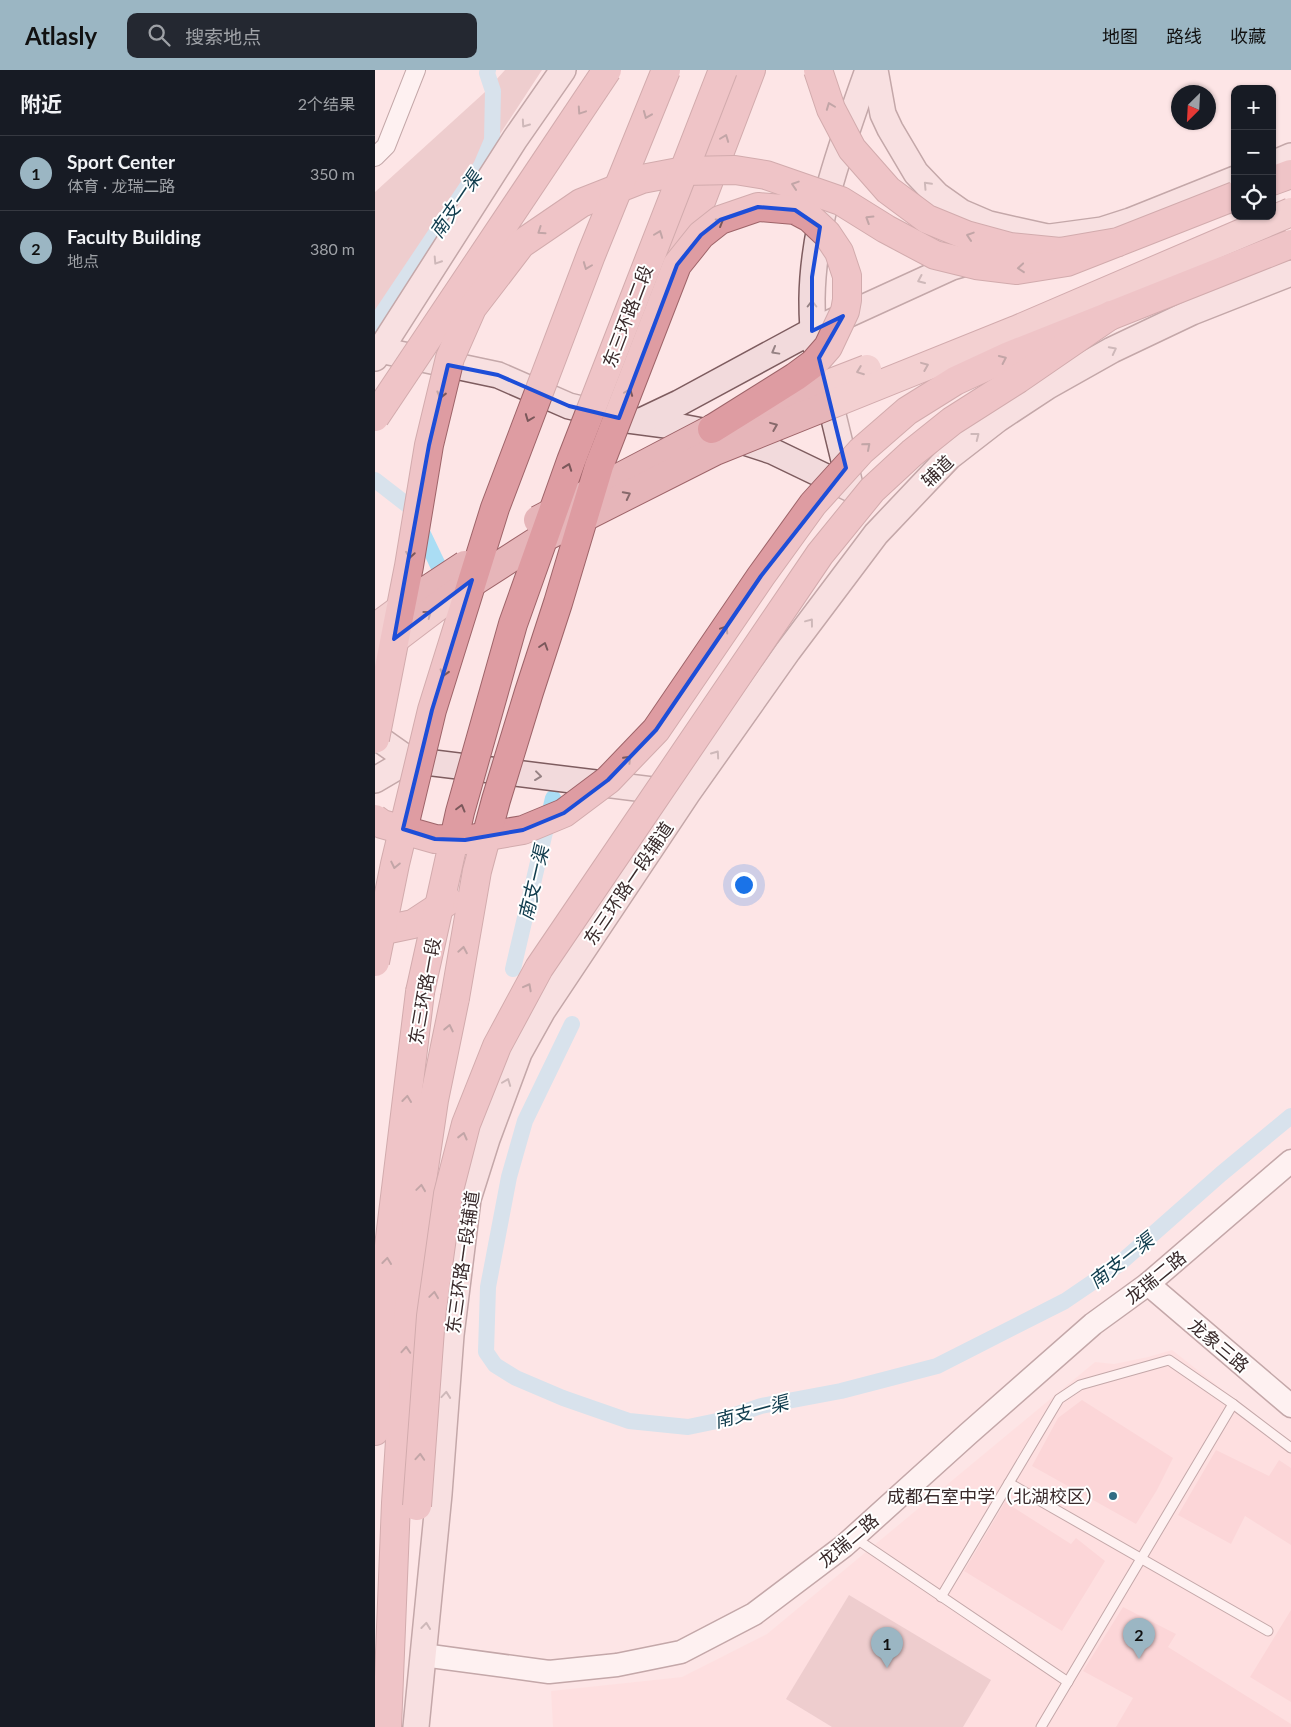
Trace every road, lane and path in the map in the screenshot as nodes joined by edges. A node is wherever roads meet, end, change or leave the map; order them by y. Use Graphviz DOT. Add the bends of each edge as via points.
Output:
graph roads {
  1 [pos="416,70"];
  2 [pos="563,70"];
  3 [pos="585,70"];
  4 [pos="607,70"];
  5 [pos="666,70"];
  6 [pos="723,70"];
  7 [pos="751,70"];
  8 [pos="818,70"];
  9 [pos="868,70"];
  10 [pos="875,70"];
  11 [pos="1291,156"];
  12 [pos="375,157"];
  13 [pos="1276,162"];
  14 [pos="1291,174"];
  15 [pos="1276,180"];
  16 [pos="1231,181"];
  17 [pos="1231,198"];
  18 [pos="1291,212"];
  19 [pos="1236,220"];
  20 [pos="1050,237"];
  21 [pos="1118,242"];
  22 [pos="1291,244"];
  23 [pos="677,265"];
  24 [pos="1291,273"];
  25 [pos="1111,315"];
  26 [pos="812,331"];
  27 [pos="377,354"];
  28 [pos="375,388"];
  29 [pos="375,416"];
  30 [pos="641,421"];
  31 [pos="713,429"];
  32 [pos="851,489"];
  33 [pos="876,534"];
  34 [pos="535,562"];
  35 [pos="375,628"];
  36 [pos="375,654"];
  37 [pos="375,737"];
  38 [pos="409,760"];
  39 [pos="375,780"];
  40 [pos="687,794"];
  41 [pos="375,819"];
  42 [pos="477,871"];
  43 [pos="375,932"];
  44 [pos="375,962"];
  45 [pos="1291,1161"];
  46 [pos="1148,1284"];
  47 [pos="1233,1404"];
  48 [pos="1291,1406"];
  49 [pos="375,1431"];
  50 [pos="1291,1448"];
  51 [pos="1009,1483"];
  52 [pos="407,1504"];
  53 [pos="855,1537"];
  54 [pos="1141,1558"];
  55 [pos="941,1597"];
  56 [pos="1268,1631"];
  57 [pos="423,1655"];
  58 [pos="1068,1682"];
  59 [pos="387,1726"];
  60 [pos="416,1727"];
  61 [pos="1041,1727"];
  1 -- 12 [label="street" via="386,146"];
  2 -- 27 [label="main road, one-way"];
  3 -- 28 [label="highway"];
  4 -- 29 [label="highway, one-way, bridge"];
  5 -- 44 [label="highway, one-way, bridge" via="587,264 498,499 432,710"];
  34 -- 6 [label="highway, 东三环路二段, one-way, bridge"];
  23 -- 7 [label="highway, one-way, bridge"];
  21 -- 8 [label="highway, one-way, bridge" via="1060,252 1010,247 927,219 888,190 852,150 831,110"];
  26 -- 9 [label="main road, one-way" via="812,277 818,236 836,162"];
  20 -- 10 [label="main road, one-way" via="989,224 961,212 937,195 916,173 890,129 883,114"];
  11 -- 13 [label="main road"];
  14 -- 15 [label="highway"];
  16 -- 20 [label="main road" via="1102,230"];
  17 -- 21 [label="highway, bridge"];
  36 -- 18 [label="main road, one-way, bridge" via="450,597 537,541 715,451 1016,330"];
  19 -- 31 [label="main road, one-way, bridge"];
  20 -- 26 [label="main road, one-way" via="952,267"];
  21 -- 37 [label="highway, one-way, bridge" via="1067,262 1017,270 976,265 935,256 841,201 766,175 735,170 684,171 642,180 581,203 521,244 472,308 450,358 429,446"];
  22 -- 25 [label="highway, bridge"];
  23 -- 31 [label="highway, one-way, bridge" via="701,235 720,220 758,207 795,210 810,218 827,234 839,252 847,276 845,311 828,347 814,363"];
  42 -- 23 [label="highway, one-way, bridge" via="599,466"];
  33 -- 24 [label="main road, 辅道, one-way" via="949,457 1048,386 1112,350 1193,312"];
  41 -- 25 [label="highway, one-way, bridge" via="382,824 435,839 465,840 523,830 564,813 608,780 657,730 813,504 861,451 907,411 955,381"];
  52 -- 25 [label="highway, one-way, bridge" via="448,1194 466,1124 497,1046 539,968 819,554 872,490 912,452 952,421"];
  26 -- 30 [label="main road, one-way"];
  26 -- 32 [label="main road"];
  27 -- 30 [label="main road" via="498,375 569,406"];
  30 -- 32 [label="main road" via="723,435 772,451"];
  31 -- 35 [label="main road, bridge" via="528,525 421,594"];
  32 -- 33 [label="main road"];
  40 -- 33 [label="main road, 辅道, one-way"];
  49 -- 34 [label="highway, 东三环路一段, one-way, bridge" via="384,1287 420,992 460,812 513,624"];
  37 -- 38 [label="main road"];
  38 -- 39 [label="main road"];
  38 -- 40 [label="main road, one-way"];
  57 -- 40 [label="main road, 东三环路一段辅道, one-way" via="451,1335 473,1182 519,1053 543,1010"];
  42 -- 43 [label="highway, bridge" via="448,902 413,924"];
  52 -- 42 [label="highway, one-way, bridge" via="407,1331 418,1208 433,1100"];
  45 -- 46 [label="street, 龙瑞二路"];
  46 -- 48 [label="street, 龙象三路"];
  46 -- 53 [label="street, 龙瑞二路" via="1093,1324"];
  47 -- 50 [label="lane"];
  47 -- 51 [label="lane" via="1169,1360 1080,1385 1059,1399"];
  47 -- 54 [label="lane"];
  51 -- 54 [label="lane"];
  51 -- 55 [label="lane"];
  52 -- 59 [label="highway" via="405,1602"];
  53 -- 55 [label="lane"];
  53 -- 57 [label="street, 龙瑞二路" via="753,1614 681,1652 617,1665 549,1672"];
  54 -- 56 [label="lane"];
  54 -- 58 [label="lane"];
  55 -- 58 [label="lane"];
  57 -- 60 [label="main road, 东三环路一段辅道"];
  58 -- 61 [label="lane"];
}
